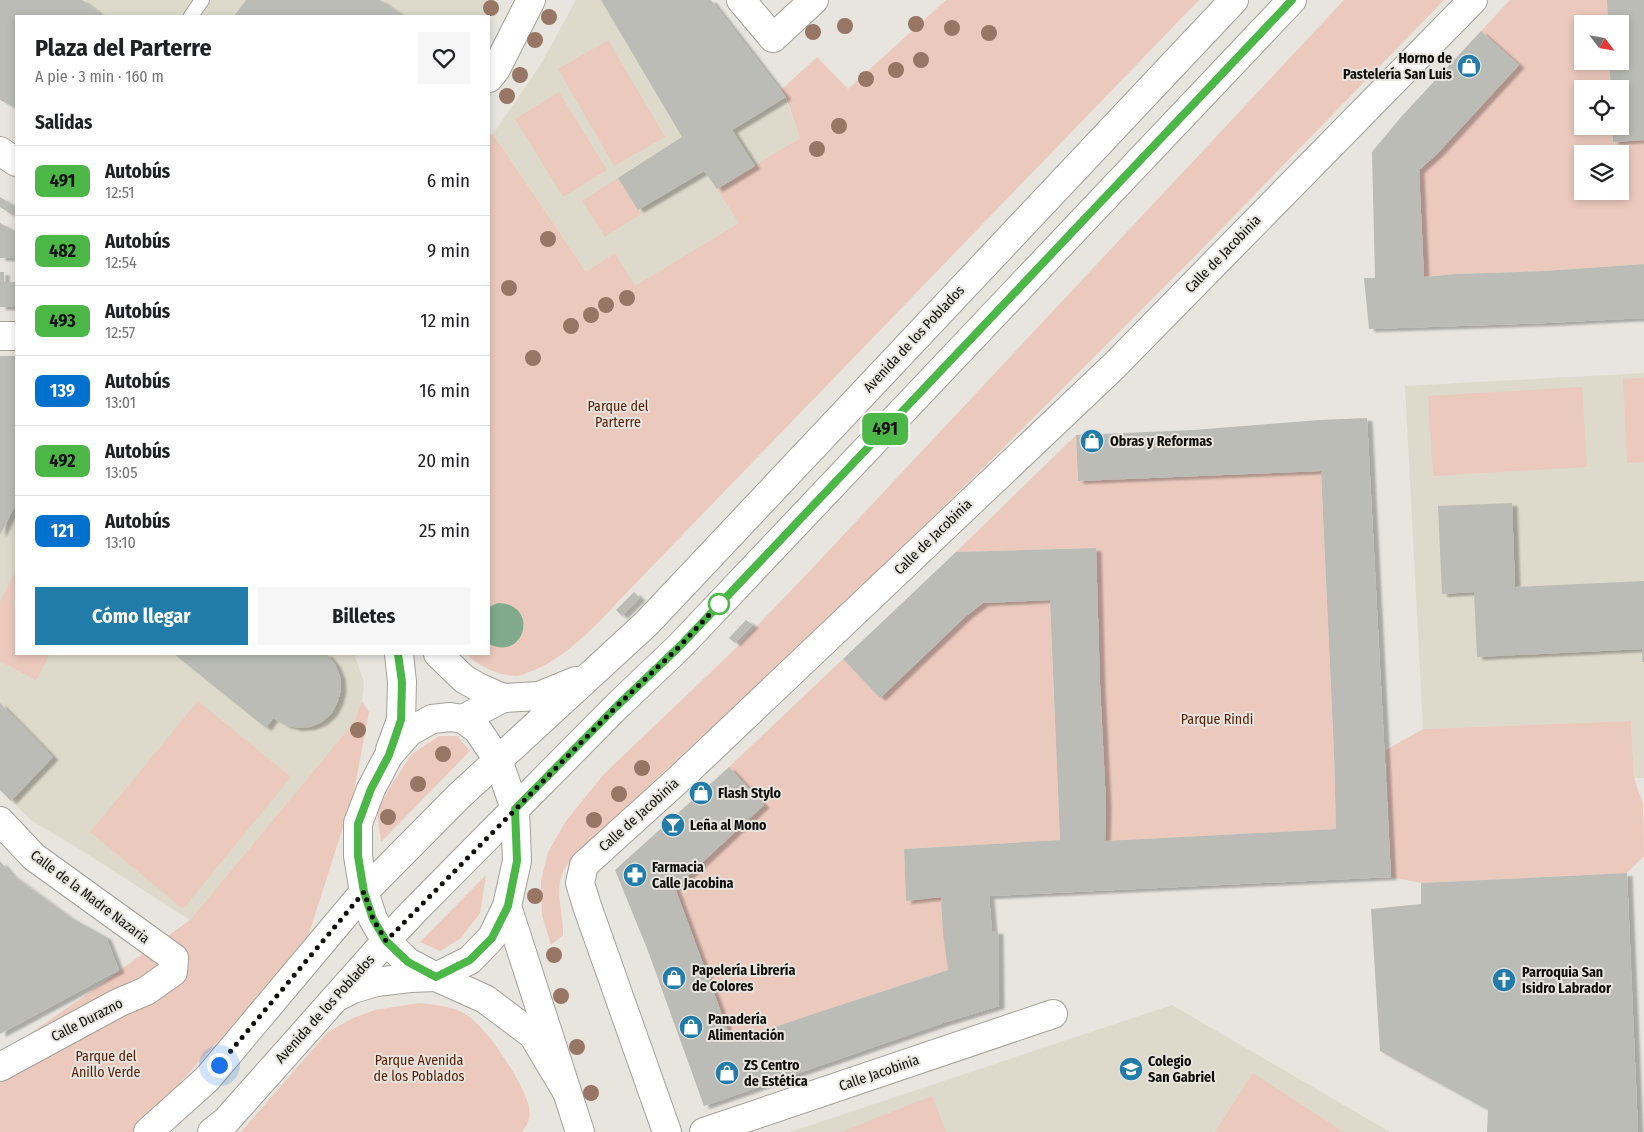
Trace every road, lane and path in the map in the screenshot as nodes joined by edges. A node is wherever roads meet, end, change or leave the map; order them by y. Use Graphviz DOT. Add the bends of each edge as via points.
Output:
graph roads {
  1 [pos="202,0"];
  2 [pos="531,0"];
  3 [pos="741,0"];
  4 [pos="814,0"];
  5 [pos="1234,0"];
  6 [pos="1292,0"];
  7 [pos="1473,0"];
  8 [pos="192,15"];
  9 [pos="490,77"];
  10 [pos="0,152"];
  11 [pos="15,161"];
  12 [pos="0,336"];
  13 [pos="15,336"];
  14 [pos="398,655"];
  15 [pos="432,655"];
  16 [pos="439,655"];
  17 [pos="591,675"];
  18 [pos="504,698"];
  19 [pos="463,719"];
  20 [pos="389,755"];
  21 [pos="498,760"];
  22 [pos="515,809"];
  23 [pos="0,821"];
  24 [pos="364,892"];
  25 [pos="508,906"];
  26 [pos="386,941"];
  27 [pos="173,972"];
  28 [pos="436,977"];
  29 [pos="334,999"];
  30 [pos="1054,1014"];
  31 [pos="0,1067"];
  32 [pos="567,1092"];
  33 [pos="148,1132"];
  34 [pos="212,1132"];
  35 [pos="579,1132"];
  36 [pos="667,1132"];
  37 [pos="704,1132"];
  1 -- 8 [label="lane"];
  2 -- 9 [label="main road"];
  3 -- 4 [label="main road" via="772,38"];
  5 -- 17 [label="main road, Avenida de los Poblados" via="647,623"];
  6 -- 22 [label="main road, Avenida de los Poblados" via="680,646"];
  7 -- 36 [label="main road, Calle de Jacobinia" via="1114,366 584,866 580,883 587,906"];
  10 -- 11 [label="main road"];
  12 -- 13 [label="main road"];
  14 -- 20 [label="main road" via="402,682 401,720"];
  15 -- 19 [label="main road"];
  16 -- 18 [label="main road" via="464,679"];
  17 -- 18 [label="main road, Avenida de los Poblados" via="539,696"];
  17 -- 21 [label="main road, Avenida de los Poblados"];
  18 -- 19 [label="main road, Avenida de los Poblados"];
  19 -- 20 [label="main road" via="432,719 410,732"];
  19 -- 21 [label="main road" via="477,729"];
  20 -- 24 [label="main road" via="358,824 358,856"];
  21 -- 22 [label="main road"];
  21 -- 24 [label="main road, Avenida de los Poblados"];
  22 -- 25 [label="main road" via="517,861"];
  22 -- 26 [label="main road, Avenida de los Poblados"];
  23 -- 27 [label="main road, Calle de la Madre Nazaria" via="34,857 174,958"];
  24 -- 26 [label="main road" via="373,919"];
  24 -- 33 [label="main road, Avenida de los Poblados" via="206,1079"];
  25 -- 28 [label="main road" via="492,938 470,960"];
  25 -- 32 [label="main road"];
  26 -- 28 [label="main road" via="408,962"];
  26 -- 29 [label="main road, Avenida de los Poblados"];
  27 -- 31 [label="main road, Calle Durazno" via="146,990"];
  28 -- 29 [label="main road" via="376,982 352,989"];
  28 -- 32 [label="main road" via="485,999 533,1035"];
  29 -- 34 [label="main road, Avenida de los Poblados" via="226,1121"];
  30 -- 37 [label="main road, Calle Jacobinia"];
  32 -- 35 [label="main road"];
}
